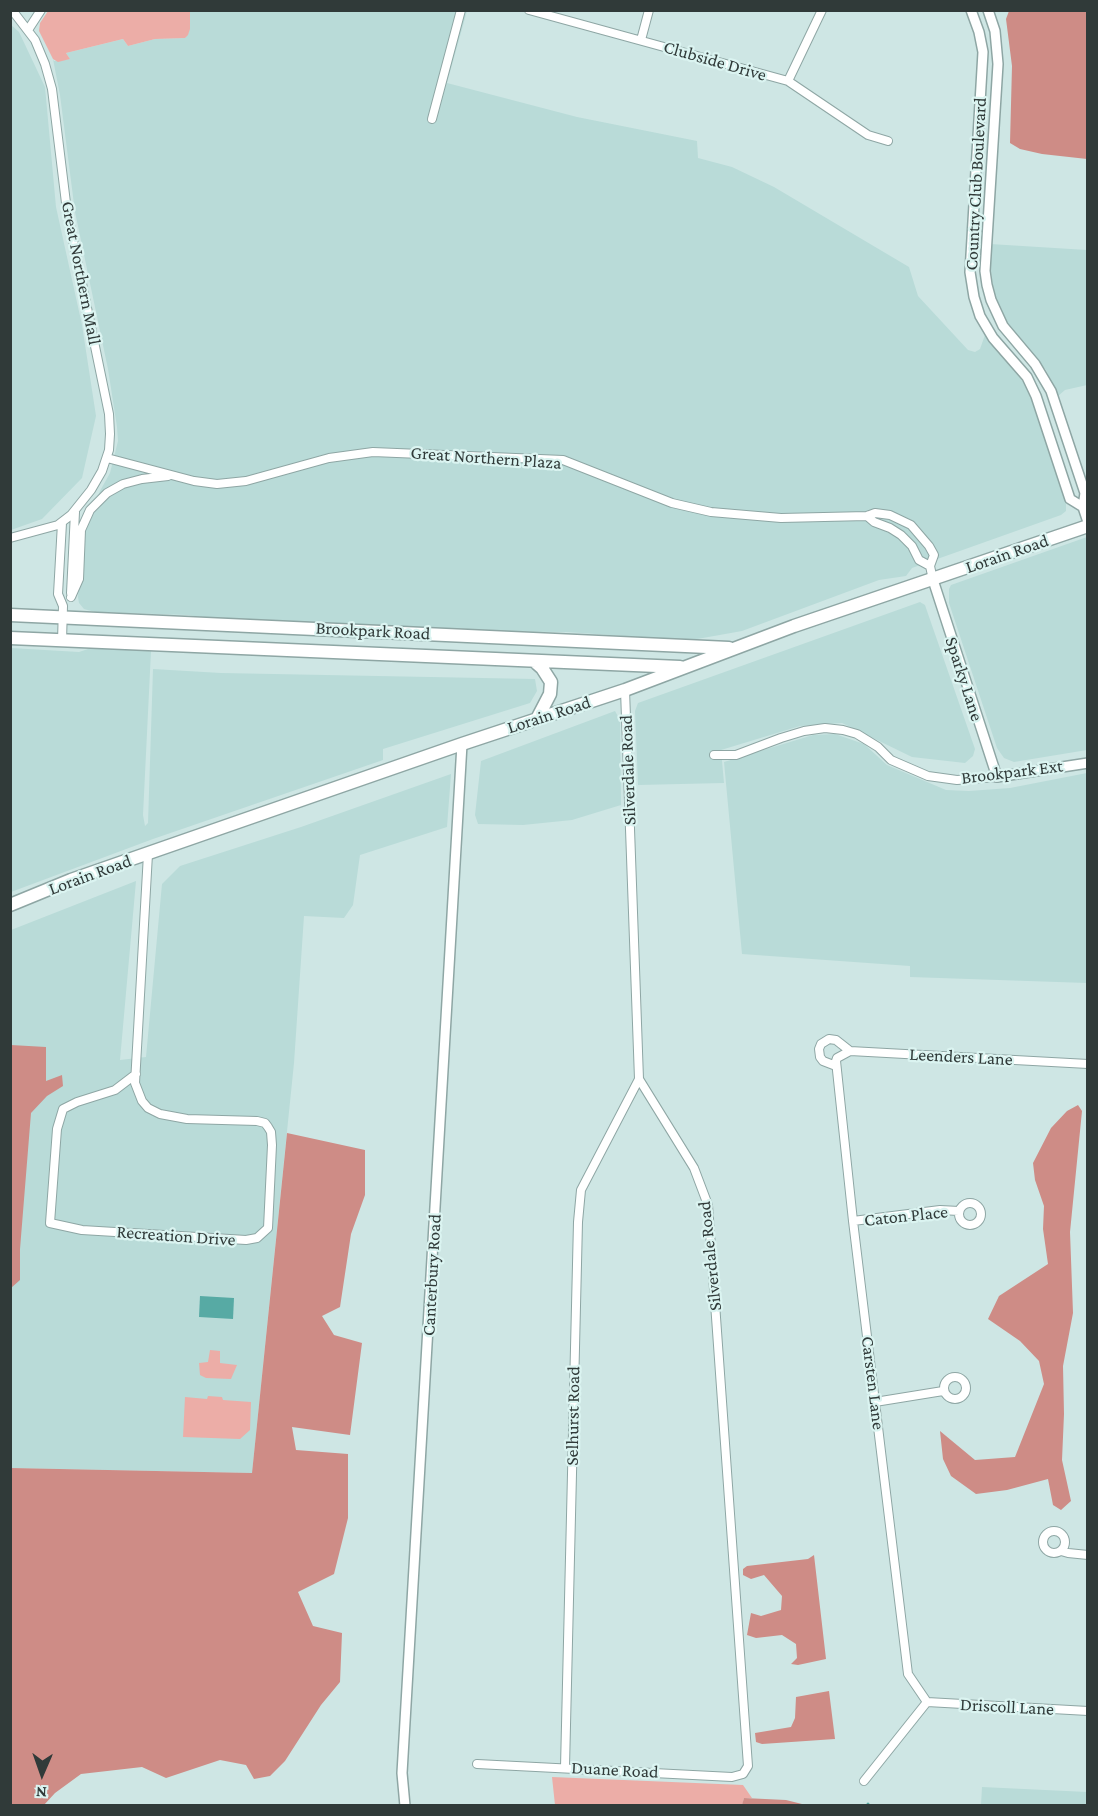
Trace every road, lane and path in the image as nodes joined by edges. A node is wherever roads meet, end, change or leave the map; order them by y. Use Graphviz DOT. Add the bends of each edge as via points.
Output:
graph roads {
  1 [pos="12,10"];
  2 [pos="41,10"];
  3 [pos="460,10"];
  4 [pos="529,10"];
  5 [pos="649,10"];
  6 [pos="822,10"];
  7 [pos="971,10"];
  8 [pos="988,10"];
  9 [pos="21,14"];
  10 [pos="28,30"];
  11 [pos="641,40"];
  12 [pos="788,81"];
  13 [pos="432,119"];
  14 [pos="888,141"];
  15 [pos="106,458"];
  16 [pos="172,476"];
  17 [pos="1083,507"];
  18 [pos="75,511"];
  19 [pos="867,516"];
  20 [pos="62,523"];
  21 [pos="1088,524"];
  22 [pos="10,538"];
  23 [pos="930,566"];
  24 [pos="933,580"];
  25 [pos="71,597"];
  26 [pos="63,612"];
  27 [pos="10,615"];
  28 [pos="10,638"];
  29 [pos="62,640"];
  30 [pos="736,648"];
  31 [pos="534,661"];
  32 [pos="684,668"];
  33 [pos="625,690"];
  34 [pos="537,719"];
  35 [pos="462,744"];
  36 [pos="714,755"];
  37 [pos="1088,763"];
  38 [pos="997,777"];
  39 [pos="148,854"];
  40 [pos="10,905"];
  41 [pos="850,1051"];
  42 [pos="837,1062"];
  43 [pos="1088,1064"];
  44 [pos="136,1074"];
  45 [pos="639,1079"];
  46 [pos="959,1211"];
  47 [pos="853,1221"];
  48 [pos="943,1391"];
  49 [pos="875,1402"];
  50 [pos="1061,1551"];
  51 [pos="1088,1555"];
  52 [pos="927,1702"];
  53 [pos="1088,1711"];
  54 [pos="477,1764"];
  55 [pos="748,1766"];
  56 [pos="565,1767"];
  57 [pos="864,1781"];
  58 [pos="405,1806"];
  1 -- 9 [label="street, Great Northern Mall"];
  2 -- 10 [label="street"];
  3 -- 13 [label="street"];
  4 -- 11 [label="street, Clubside Drive"];
  5 -- 11 [label="street"];
  6 -- 12 [label="street"];
  7 -- 17 [label="street, Country Club Boulevard" via="983,52 971,286 980,316 993,338 1027,377 1070,499"];
  8 -- 17 [label="street, Country Club Boulevard" via="995,31 998,71 987,285 1003,326 1035,364 1051,391 1084,493"];
  9 -- 10 [label="street, Great Northern Mall"];
  10 -- 15 [label="street, Great Northern Mall" via="52,88 67,211 110,419"];
  11 -- 12 [label="street, Clubside Drive"];
  12 -- 14 [label="street, Clubside Drive" via="868,135"];
  15 -- 16 [label="street, Great Northern Plaza"];
  15 -- 18 [label="street, Great Northern Mall" via="99,476"];
  16 -- 19 [label="street, Great Northern Plaza" via="211,484 240,482 339,456 380,452 553,459 672,503 711,512 781,518"];
  16 -- 25 [label="street, Great Northern Plaza" via="116,487 90,510 82,525 79,579"];
  17 -- 21 [label="street, Country Club Boulevard"];
  18 -- 20 [label="street, Great Northern Mall"];
  18 -- 25 [label="street"];
  19 -- 23 [label="street, Great Northern Plaza" via="901,535 919,560"];
  19 -- 23 [label="street, Great Northern Plaza" via="890,515 915,528 934,555"];
  20 -- 22 [label="street, Great Northern Mall"];
  20 -- 26 [label="street" via="58,594"];
  21 -- 24 [label="main road, Lorain Road"];
  23 -- 24 [label="street, Great Northern Plaza"];
  24 -- 30 [label="main road, Lorain Road"];
  24 -- 38 [label="street, Sparky Lane"];
  25 -- 26 [label="street"];
  26 -- 27 [label="main road, Brookpark Road"];
  26 -- 29 [label="street"];
  26 -- 30 [label="main road, Brookpark Road"];
  28 -- 29 [label="main road, Brookpark Road"];
  29 -- 31 [label="main road, Brookpark Road"];
  30 -- 32 [label="main road, Lorain Road"];
  31 -- 32 [label="main road, Brookpark Road"];
  31 -- 34 [label="main road" via="551,682 550,694"];
  32 -- 33 [label="main road, Lorain Road"];
  33 -- 34 [label="main road, Lorain Road"];
  33 -- 45 [label="street, Silverdale Road"];
  34 -- 35 [label="main road, Lorain Road"];
  35 -- 39 [label="main road, Lorain Road"];
  35 -- 58 [label="street, Canterbury Road" via="402,1773"];
  36 -- 38 [label="street, Brookpark Ext" via="736,755 814,729 843,730 874,744 888,758 928,776 957,780"];
  37 -- 38 [label="street, Brookpark Ext"];
  39 -- 40 [label="main road, Lorain Road"];
  39 -- 44 [label="street, Recreation Drive"];
  41 -- 42 [label="street"];
  41 -- 42 [label="street" via="836,1040 821,1044 823,1061"];
  41 -- 43 [label="street, Leenders Lane"];
  42 -- 47 [label="street, Carsten Lane"];
  44 -- 44 [label="street, Recreation Drive" via="142,1101 160,1114 187,1119 256,1121 268,1127 272,1145 268,1228 257,1238 82,1230 50,1223 57,1129 63,1109 115,1090"];
  45 -- 55 [label="street, Silverdale Road" via="694,1168 708,1205"];
  45 -- 56 [label="street, Selhurst Road" via="581,1190"];
  46 -- 47 [label="street, Caton Place"];
  47 -- 49 [label="street, Carsten Lane"];
  48 -- 49 [label="street"];
  49 -- 52 [label="street, Carsten Lane" via="908,1674"];
  50 -- 51 [label="street"];
  52 -- 53 [label="street, Driscoll Lane"];
  52 -- 57 [label="street"];
  54 -- 56 [label="street, Duane Road"];
  55 -- 56 [label="street, Duane Road" via="743,1774 732,1777"];
}
